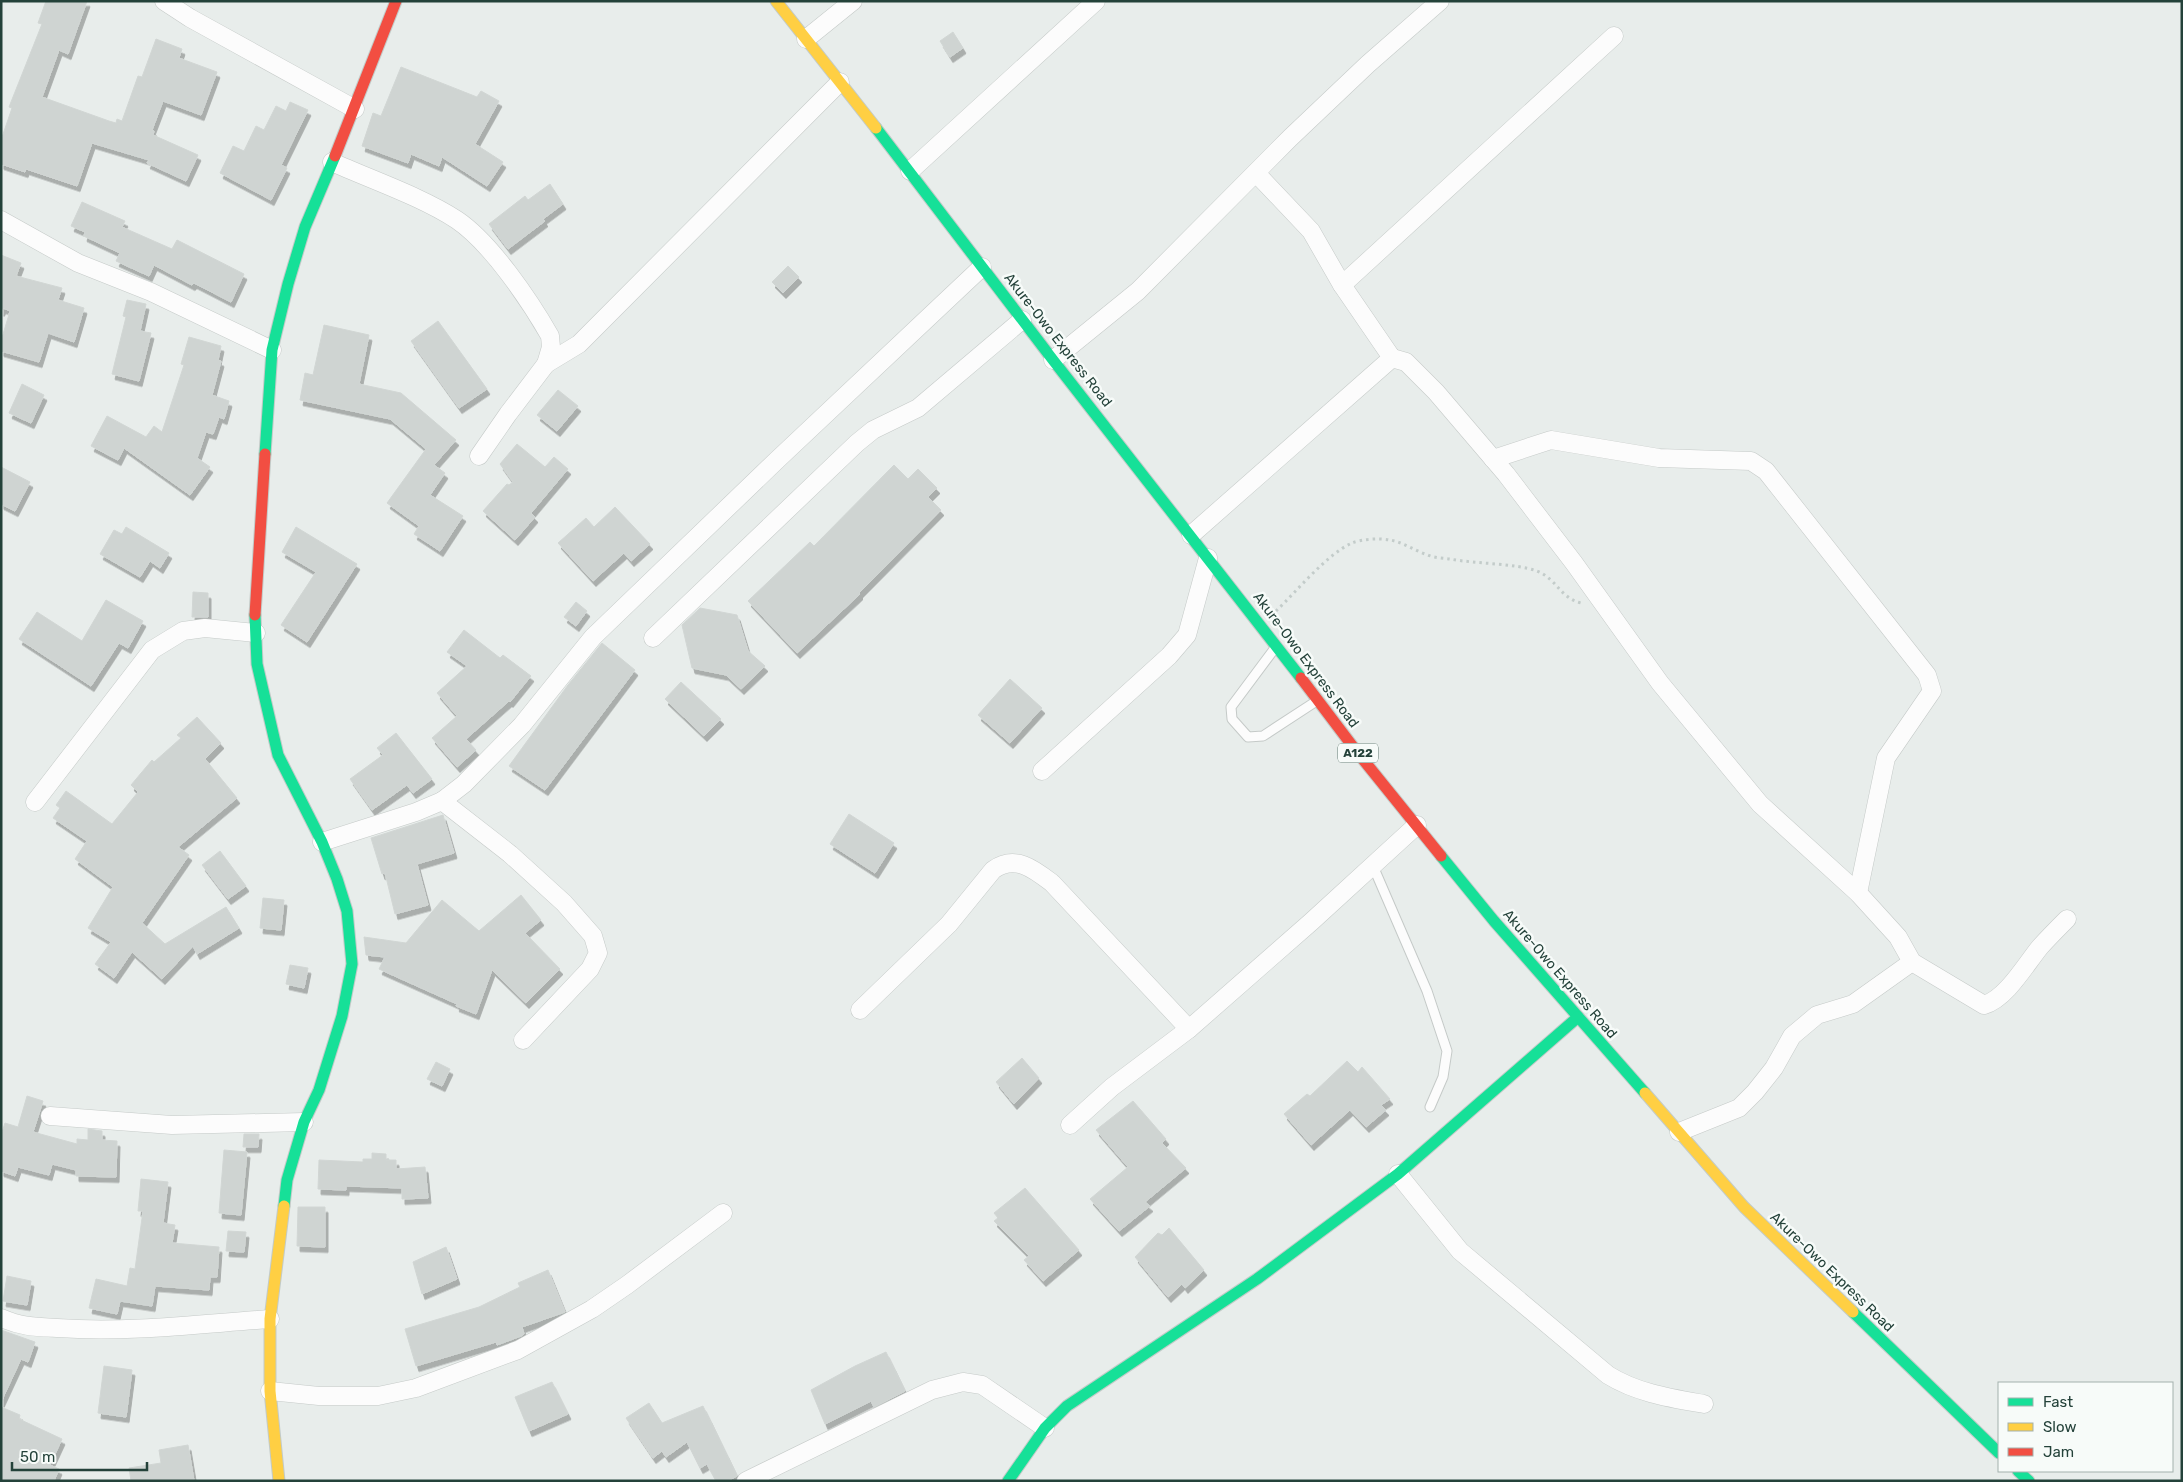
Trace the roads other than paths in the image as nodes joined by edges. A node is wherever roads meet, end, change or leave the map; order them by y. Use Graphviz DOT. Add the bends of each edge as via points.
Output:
graph roads {
  1 [pos="164,1"];
  2 [pos="396,1"];
  3 [pos="776,1"];
  4 [pos="853,1"];
  5 [pos="1096,1"];
  6 [pos="1440,1"];
  7 [pos="1614,36"];
  8 [pos="806,39"];
  9 [pos="840,82"];
  10 [pos="355,109"];
  11 [pos="332,162"];
  12 [pos="910,171"];
  13 [pos="1256,174"];
  14 [pos="1,220"];
  15 [pos="982,267"];
  16 [pos="1342,286"];
  17 [pos="1022,320"];
  18 [pos="272,350"];
  19 [pos="1392,358"];
  20 [pos="1053,360"];
  21 [pos="546,364"];
  22 [pos="479,456"];
  23 [pos="1493,459"];
  24 [pos="1191,535"];
  25 [pos="1208,558"];
  26 [pos="256,633"];
  27 [pos="653,638"];
  28 [pos="1277,646"];
  29 [pos="1318,701"];
  30 [pos="1042,771"];
  31 [pos="442,801"];
  32 [pos="35,802"];
  33 [pos="1417,825"];
  34 [pos="322,842"];
  35 [pos="1373,866"];
  36 [pos="1858,893"];
  37 [pos="2067,919"];
  38 [pos="1912,962"];
  39 [pos="860,1010"];
  40 [pos="1578,1017"];
  41 [pos="1188,1029"];
  42 [pos="523,1040"];
  43 [pos="1430,1107"];
  44 [pos="50,1116"];
  45 [pos="304,1122"];
  46 [pos="1070,1126"];
  47 [pos="1679,1132"];
  48 [pos="1398,1174"];
  49 [pos="723,1213"];
  50 [pos="1,1318"];
  51 [pos="270,1319"];
  52 [pos="270,1391"];
  53 [pos="1704,1404"];
  54 [pos="1045,1428"];
  55 [pos="1998,1452"];
  56 [pos="2019,1472"];
  57 [pos="278,1481"];
  58 [pos="746,1481"];
  59 [pos="1008,1481"];
  60 [pos="2029,1481"];
  1 -- 10 [label="street"];
  2 -- 10 [label="main road"];
  3 -- 8 [label="main road, Akure-Owo Express Road / A122"];
  4 -- 8 [label="street"];
  5 -- 12 [label="street"];
  6 -- 13 [label="street" via="1368,64"];
  7 -- 16 [label="street"];
  8 -- 9 [label="main road, Akure-Owo Express Road / A122"];
  9 -- 12 [label="main road, Akure-Owo Express Road / A122"];
  9 -- 21 [label="street" via="579,344"];
  10 -- 11 [label="main road"];
  11 -- 18 [label="main road" via="305,227"];
  11 -- 21 [label="street" via="417,200 475,234 550,336"];
  12 -- 15 [label="main road, Akure-Owo Express Road / A122"];
  13 -- 16 [label="street" via="1311,231"];
  13 -- 20 [label="street" via="1138,291"];
  14 -- 18 [label="street" via="78,263 151,292"];
  15 -- 17 [label="main road, Akure-Owo Express Road / A122"];
  15 -- 31 [label="street" via="594,637 522,725 464,784"];
  16 -- 19 [label="street"];
  17 -- 20 [label="main road, Akure-Owo Express Road / A122"];
  17 -- 27 [label="street" via="918,408 873,430 856,443"];
  18 -- 26 [label="main road" via="254,602"];
  19 -- 23 [label="street" via="1406,362 1418,374"];
  19 -- 24 [label="street"];
  20 -- 24 [label="main road, Akure-Owo Express Road / A122"];
  21 -- 22 [label="street"];
  23 -- 36 [label="street" via="1600,598 1660,683 1760,804"];
  23 -- 36 [label="street" via="1551,440 1659,458 1751,461 1766,471 1927,675 1932,691 1886,758"];
  24 -- 25 [label="main road, Akure-Owo Express Road / A122"];
  25 -- 28 [label="main road, Akure-Owo Express Road / A122"];
  25 -- 30 [label="street" via="1187,635 1170,656"];
  26 -- 32 [label="street" via="205,628 183,631 152,650"];
  26 -- 34 [label="main road" via="257,664 278,755"];
  28 -- 29 [label="main road, Akure-Owo Express Road / A122"];
  28 -- 29 [label="lane" via="1231,707 1232,718 1248,737 1263,736"];
  29 -- 33 [label="main road, Akure-Owo Express Road / A122"];
  31 -- 34 [label="street"];
  31 -- 42 [label="street" via="510,854 564,903 593,936 598,953 590,969"];
  33 -- 35 [label="street"];
  33 -- 40 [label="main road, Akure-Owo Express Road / A122" via="1494,921"];
  34 -- 45 [label="main road" via="347,911 352,964 342,1016 319,1090"];
  35 -- 41 [label="street"];
  35 -- 43 [label="lane" via="1427,991 1447,1051 1443,1077"];
  36 -- 38 [label="street" via="1898,937"];
  37 -- 38 [label="street" via="2016,979 1991,1003 1984,1005"];
  38 -- 47 [label="street" via="1853,1004 1817,1015 1792,1036 1774,1068 1739,1108"];
  39 -- 41 [label="street" via="949,924 993,870 1001,864 1019,863 1034,869 1052,883"];
  40 -- 47 [label="main road, Akure-Owo Express Road / A122"];
  40 -- 48 [label="main road"];
  41 -- 46 [label="street" via="1112,1087"];
  44 -- 45 [label="street" via="172,1125"];
  45 -- 51 [label="main road" via="287,1180"];
  47 -- 55 [label="main road, Akure-Owo Express Road / A122" via="1744,1207"];
  48 -- 53 [label="street" via="1460,1251 1608,1376 1660,1397"];
  48 -- 54 [label="main road" via="1257,1279 1067,1406"];
  49 -- 52 [label="street" via="599,1304 518,1350 416,1388 378,1396 319,1396"];
  50 -- 51 [label="street" via="21,1326 78,1330"];
  51 -- 52 [label="main road"];
  52 -- 57 [label="main road"];
  54 -- 58 [label="street" via="982,1385 963,1382 932,1390"];
  54 -- 59 [label="main road"];
  56 -- 60 [label="main road"];
}
